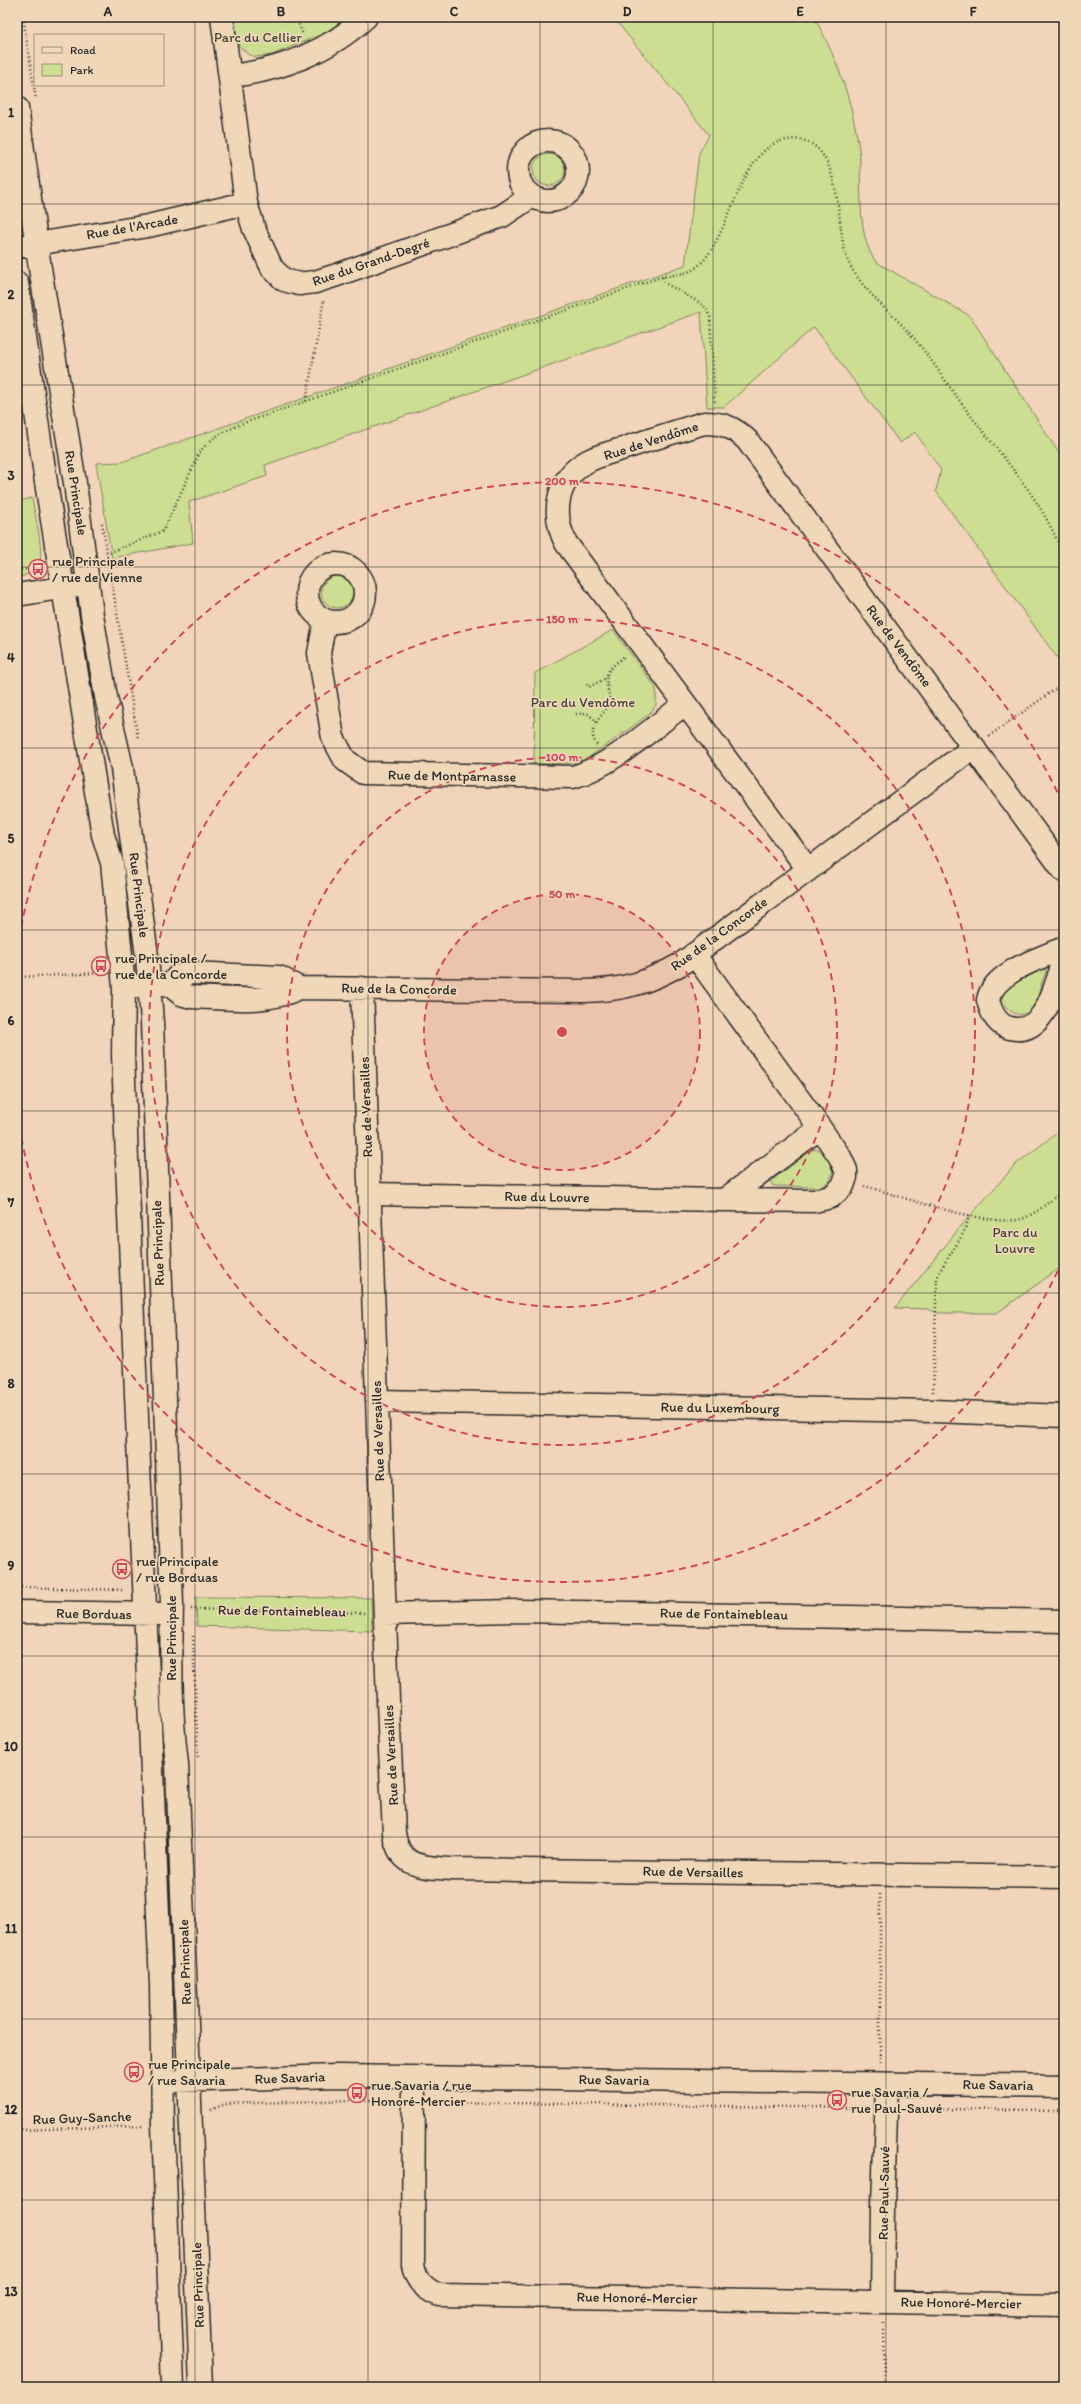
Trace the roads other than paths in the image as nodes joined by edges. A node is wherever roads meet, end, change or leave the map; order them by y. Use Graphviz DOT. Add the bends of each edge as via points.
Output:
graph roads {
  1 [pos="222,17"];
  2 [pos="366,17"];
  3 [pos="230,76"];
  4 [pos="17,108"];
  5 [pos="530,194"];
  6 [pos="246,203"];
  7 [pos="27,246"];
  8 [pos="17,282"];
  9 [pos="88,584"];
  10 [pos="64,588"];
  11 [pos="17,595"];
  12 [pos="325,621"];
  13 [pos="685,704"];
  14 [pos="979,743"];
  15 [pos="807,868"];
  16 [pos="1064,871"];
  17 [pos="1064,948"];
  18 [pos="694,954"];
  19 [pos="1064,960"];
  20 [pos="160,986"];
  21 [pos="124,987"];
  22 [pos="362,988"];
  23 [pos="820,1128"];
  24 [pos="369,1194"];
  25 [pos="724,1200"];
  26 [pos="377,1401"];
  27 [pos="1064,1416"];
  28 [pos="17,1612"];
  29 [pos="182,1612"];
  30 [pos="378,1613"];
  31 [pos="145,1615"];
  32 [pos="1064,1621"];
  33 [pos="1064,1877"];
  34 [pos="884,2075"];
  35 [pos="414,2078"];
  36 [pos="190,2080"];
  37 [pos="163,2081"];
  38 [pos="1064,2086"];
  39 [pos="1064,2305"];
  40 [pos="883,2308"];
  41 [pos="173,2387"];
  42 [pos="201,2387"];
  1 -- 3 [label="street, Rue du Grand-Degré"];
  2 -- 3 [label="street" via="342,38 325,47 273,68"];
  3 -- 6 [label="street, Rue du Grand-Degré"];
  4 -- 7 [label="street, Rue Principale"];
  5 -- 6 [label="street, Rue du Grand-Degré" via="520,205 502,216 306,284 284,280 272,268 254,229"];
  6 -- 7 [label="street, Rue de l'Arcade" via="148,226"];
  7 -- 9 [label="street, Rue Principale" via="75,483"];
  8 -- 10 [label="street, Rue Principale"];
  9 -- 10 [label="street"];
  9 -- 20 [label="street, Rue Principale" via="106,697 116,736"];
  10 -- 11 [label="street"];
  10 -- 21 [label="street, Rue Principale" via="104,835 112,863"];
  12 -- 13 [label="street, Rue de Montparnasse" via="319,653 333,738 345,760 363,773 573,777 602,765"];
  13 -- 14 [label="street, Rue de Vendôme" via="566,543 559,529 557,505 564,485 579,467 588,461 704,423 722,424 734,428 747,440"];
  13 -- 15 [label="street, Rue de Vendôme"];
  14 -- 15 [label="street, Rue de la Concorde"];
  14 -- 16 [label="street, Rue de Vendôme"];
  15 -- 18 [label="street, Rue de la Concorde"];
  17 -- 19 [label="street" via="1010,972 996,983 988,1000 995,1017 1012,1028 1023,1029 1034,1025 1042,1015"];
  18 -- 22 [label="street, Rue de la Concorde" via="675,967 638,985 610,990"];
  18 -- 23 [label="street, Rue du Louvre"];
  20 -- 21 [label="street"];
  20 -- 22 [label="street, Rue de la Concorde" via="191,997 267,998 285,995 299,988"];
  20 -- 29 [label="street, Rue Principale"];
  21 -- 31 [label="street, Rue Principale" via="124,1054"];
  22 -- 24 [label="street, Rue de Versailles"];
  23 -- 25 [label="street"];
  23 -- 25 [label="street, Rue du Louvre" via="846,1170 842,1186 831,1197 814,1201"];
  24 -- 25 [label="street, Rue du Louvre"];
  24 -- 26 [label="street, Rue de Versailles"];
  26 -- 27 [label="street, Rue du Luxembourg" via="934,1411"];
  26 -- 30 [label="street, Rue de Versailles"];
  28 -- 31 [label="street, Rue Borduas"];
  29 -- 31 [label="street, Rue Borduas"];
  29 -- 36 [label="street, Rue Principale" via="169,1647 178,1772"];
  30 -- 32 [label="street, Rue de Fontainebleau" via="519,1611"];
  30 -- 33 [label="street, Rue de Versailles" via="394,1832 399,1850 417,1865 451,1868"];
  31 -- 37 [label="street, Rue Principale"];
  34 -- 35 [label="street, Rue Savaria"];
  34 -- 38 [label="street, Rue Savaria"];
  34 -- 40 [label="street, Rue Paul-Sauvé"];
  35 -- 36 [label="street, Rue Savaria" via="336,2076"];
  35 -- 40 [label="street, Rue Honoré-Mercier" via="412,2258 417,2279 429,2291 444,2296"];
  36 -- 37 [label="street, Rue Savaria"];
  36 -- 42 [label="street, Rue Principale"];
  37 -- 41 [label="street, Rue Principale"];
  39 -- 40 [label="street, Rue Honoré-Mercier"];
}
